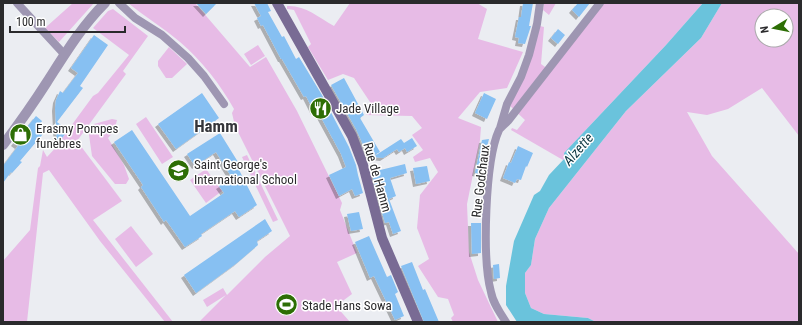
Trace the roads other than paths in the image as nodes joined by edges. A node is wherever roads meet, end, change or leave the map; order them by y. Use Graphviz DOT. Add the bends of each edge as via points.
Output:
graph roads {
  1 [pos="17,3"];
  2 [pos="105,3"];
  3 [pos="119,3"];
  4 [pos="277,3"];
  5 [pos="540,3"];
  6 [pos="600,3"];
  7 [pos="64,54"];
  8 [pos="224,104"];
  9 [pos="500,129"];
  10 [pos="3,145"];
  11 [pos="418,322"];
  12 [pos="506,322"];
  1 -- 7 [label="street"];
  2 -- 7 [label="street" via="90,18"];
  3 -- 8 [label="street" via="188,58"];
  4 -- 11 [label="main road, Rue de Hamm" via="352,136 382,238"];
  5 -- 9 [label="street" via="529,55 507,104"];
  6 -- 9 [label="street, Rue Godchaux"];
  7 -- 10 [label="street"];
  9 -- 12 [label="street, Rue Godchaux" via="490,171 486,213 487,253 491,294"];
}
